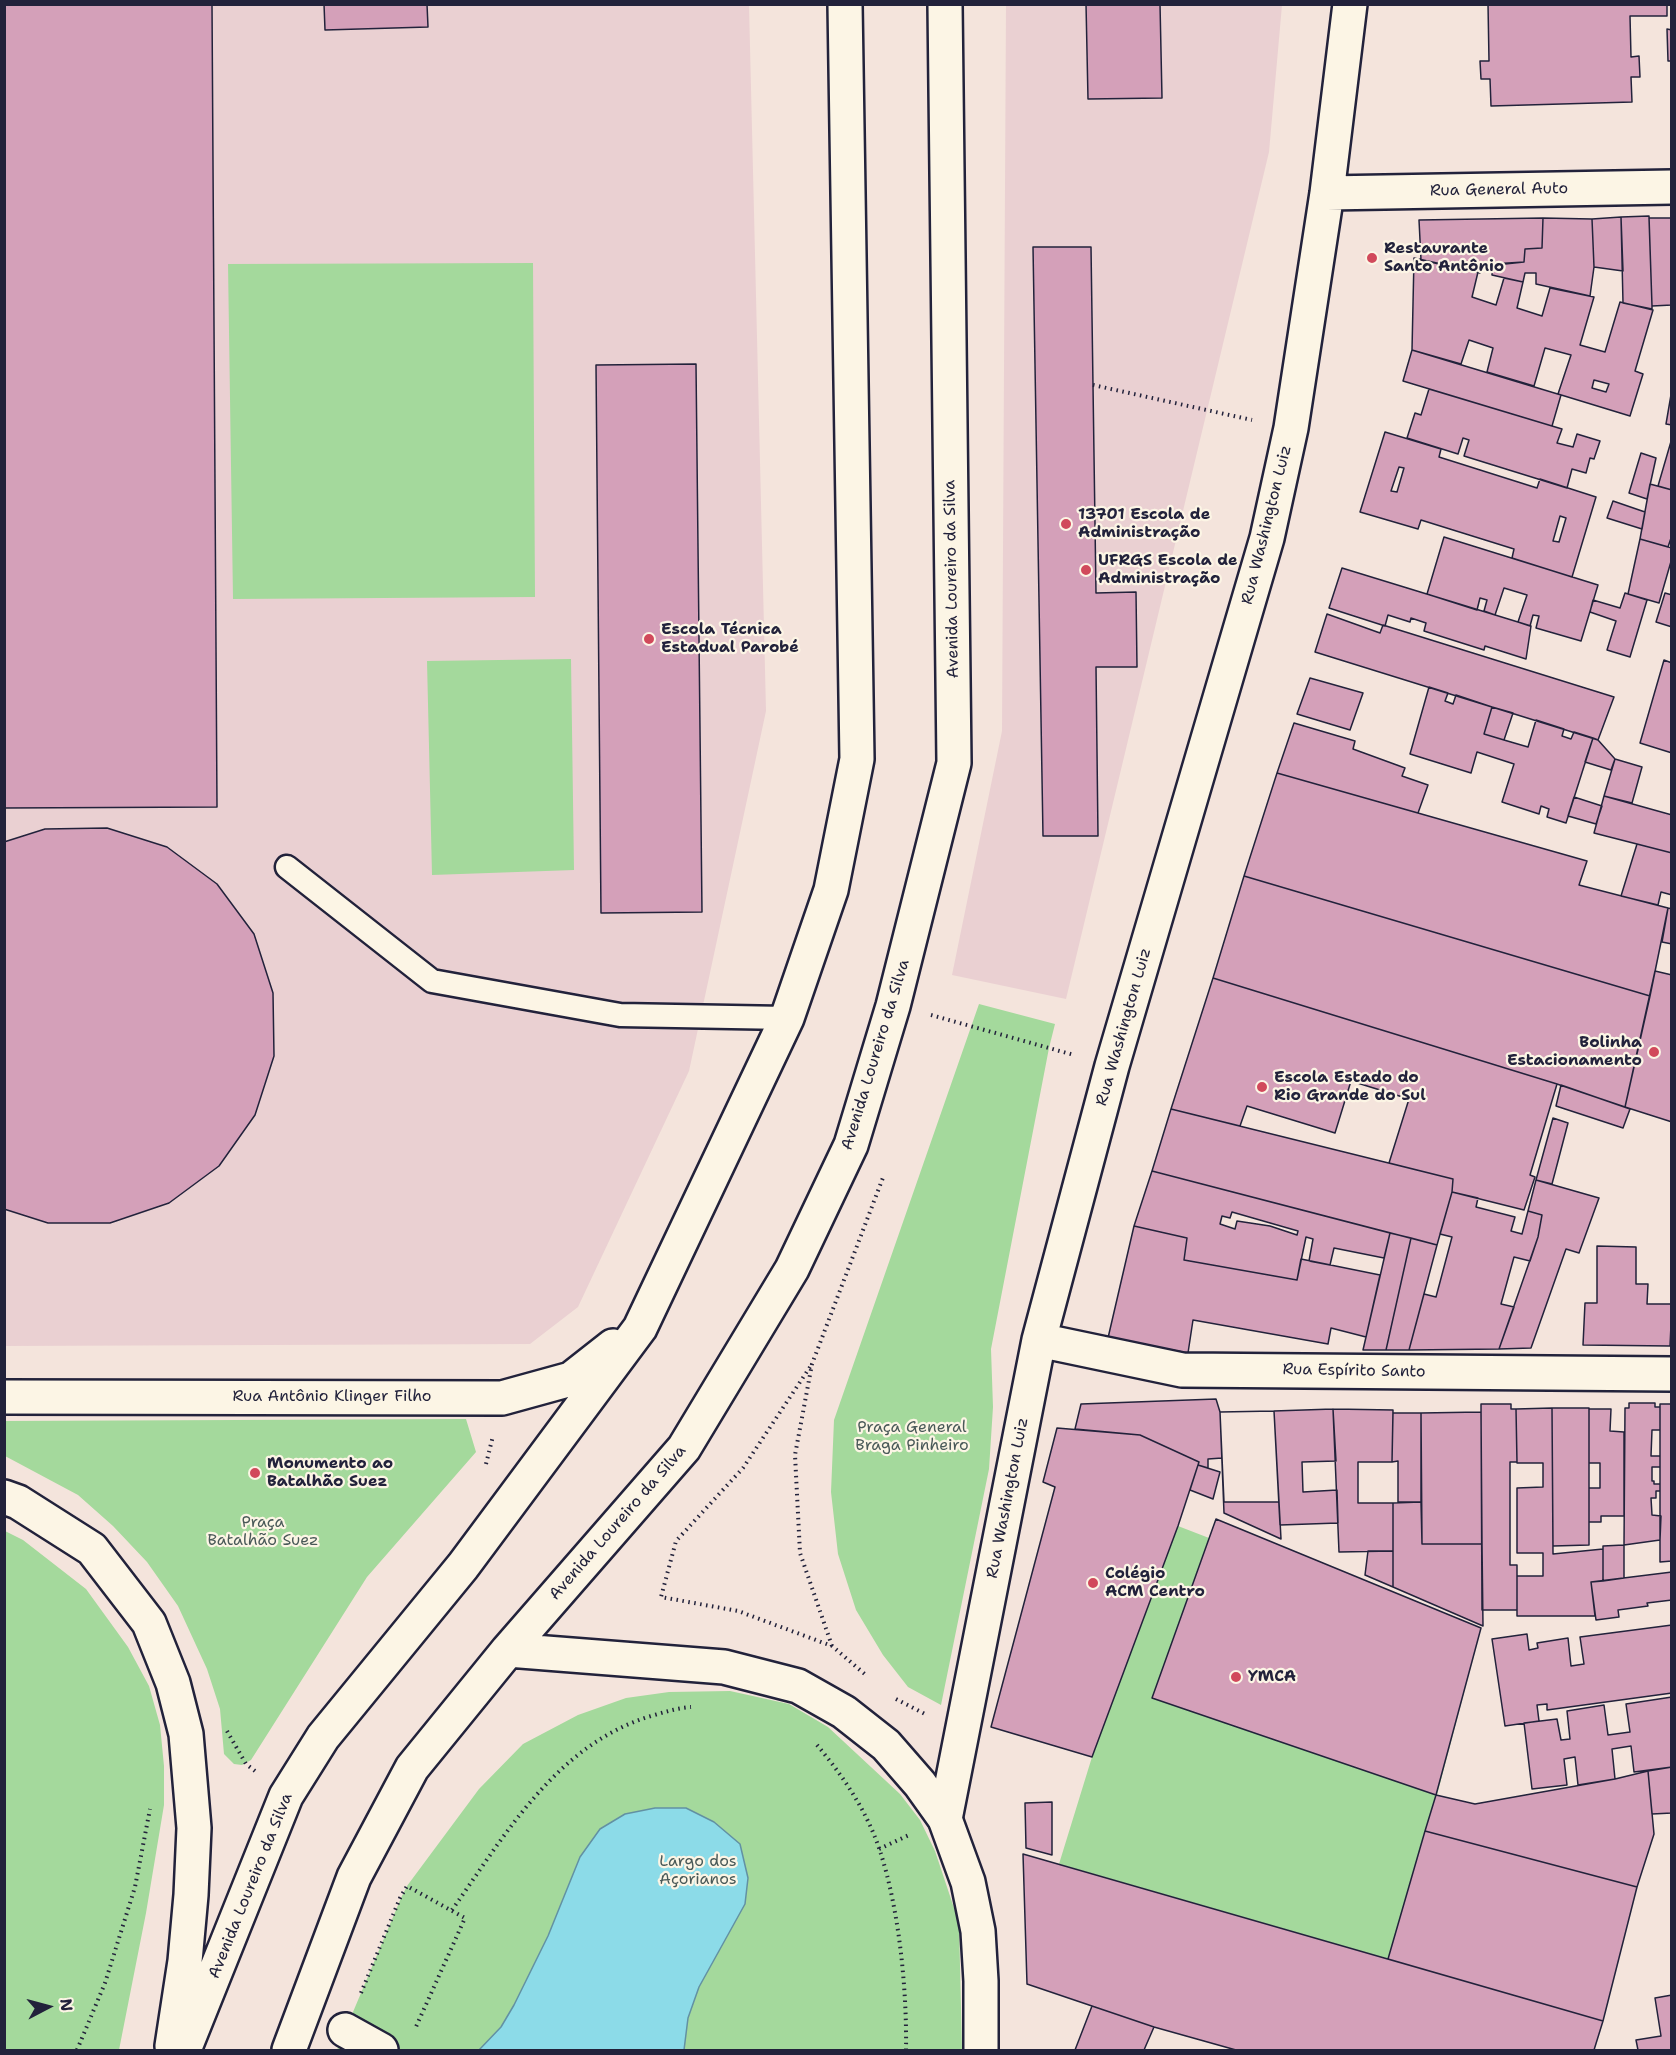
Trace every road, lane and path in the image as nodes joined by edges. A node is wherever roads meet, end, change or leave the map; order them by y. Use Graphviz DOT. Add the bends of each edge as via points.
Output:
graph roads {
  1 [pos="845,4"];
  2 [pos="945,4"];
  3 [pos="1350,4"];
  4 [pos="1671,188"];
  5 [pos="1327,193"];
  6 [pos="1093,385"];
  7 [pos="1291,428"];
  8 [pos="287,867"];
  9 [pos="893,1006"];
  10 [pos="931,1015"];
  11 [pos="787,1018"];
  12 [pos="927,1026"];
  13 [pos="1112,1066"];
  14 [pos="885,1171"];
  15 [pos="640,1328"];
  16 [pos="1039,1340"];
  17 [pos="812,1364"];
  18 [pos="1671,1374"];
  19 [pos="4,1397"];
  20 [pos="4,1497"];
  21 [pos="661,1597"];
  22 [pos="832,1646"];
  23 [pos="507,1650"];
  24 [pos="698,1707"];
  25 [pos="186,1734"];
  26 [pos="813,1740"];
  27 [pos="286,1796"];
  28 [pos="151,1808"];
  29 [pos="945,1819"];
  30 [pos="452,1910"];
  31 [pos="345,2030"];
  32 [pos="414,2030"];
  33 [pos="77,2050"];
  34 [pos="172,2050"];
  35 [pos="184,2050"];
  36 [pos="289,2050"];
  37 [pos="381,2050"];
  38 [pos="906,2050"];
  39 [pos="981,2050"];
  1 -- 11 [label="main road, Avenida Loureiro da Silva" via="857,759 831,890"];
  2 -- 9 [label="main road, Avenida Loureiro da Silva" via="954,764"];
  3 -- 5 [label="main road, Rua Washington Luiz"];
  4 -- 5 [label="main road, Rua General Auto"];
  5 -- 7 [label="main road, Rua Washington Luiz"];
  6 -- 7 [label="path"];
  7 -- 13 [label="main road, Rua Washington Luiz" via="1267,538"];
  8 -- 11 [label="lane" via="432,981 620,1015"];
  9 -- 10 [label="path"];
  9 -- 23 [label="main road, Avenida Loureiro da Silva" via="851,1145 792,1269 684,1448"];
  10 -- 12 [label="path"];
  10 -- 13 [label="path"];
  11 -- 15 [label="main road, Avenida Loureiro da Silva"];
  13 -- 16 [label="main road, Rua Washington Luiz"];
  14 -- 17 [label="path"];
  15 -- 19 [label="main road, Rua Antônio Klinger Filho" via="571,1379 502,1398"];
  15 -- 27 [label="main road, Avenida Loureiro da Silva" via="463,1566 323,1737"];
  16 -- 18 [label="main road, Rua Espírito Santo" via="1182,1370"];
  16 -- 29 [label="main road, Rua Washington Luiz"];
  17 -- 21 [label="path" via="743,1468 676,1541"];
  17 -- 22 [label="path" via="795,1455 800,1553"];
  20 -- 25 [label="main road" via="92,1550 148,1623 173,1683"];
  23 -- 29 [label="main road" via="724,1667 798,1686 844,1712 886,1745"];
  23 -- 36 [label="main road, Avenida Loureiro da Silva" via="412,1768 354,1877"];
  24 -- 30 [label="path" via="636,1720 590,1744 556,1774 518,1817"];
  25 -- 27 [label="path" via="225,1728 246,1764"];
  25 -- 34 [label="main road" via="194,1828 185,1961"];
  26 -- 38 [label="path" via="849,1786 879,1849 897,1928"];
  27 -- 35 [label="main road, Avenida Loureiro da Silva"];
  28 -- 33 [label="path" via="135,1887 105,1983"];
  29 -- 39 [label="main road" via="968,1882 978,1931"];
  30 -- 31 [label="path" via="407,1886"];
  30 -- 32 [label="path" via="465,1918"];
  31 -- 37 [label="main road"];
}
